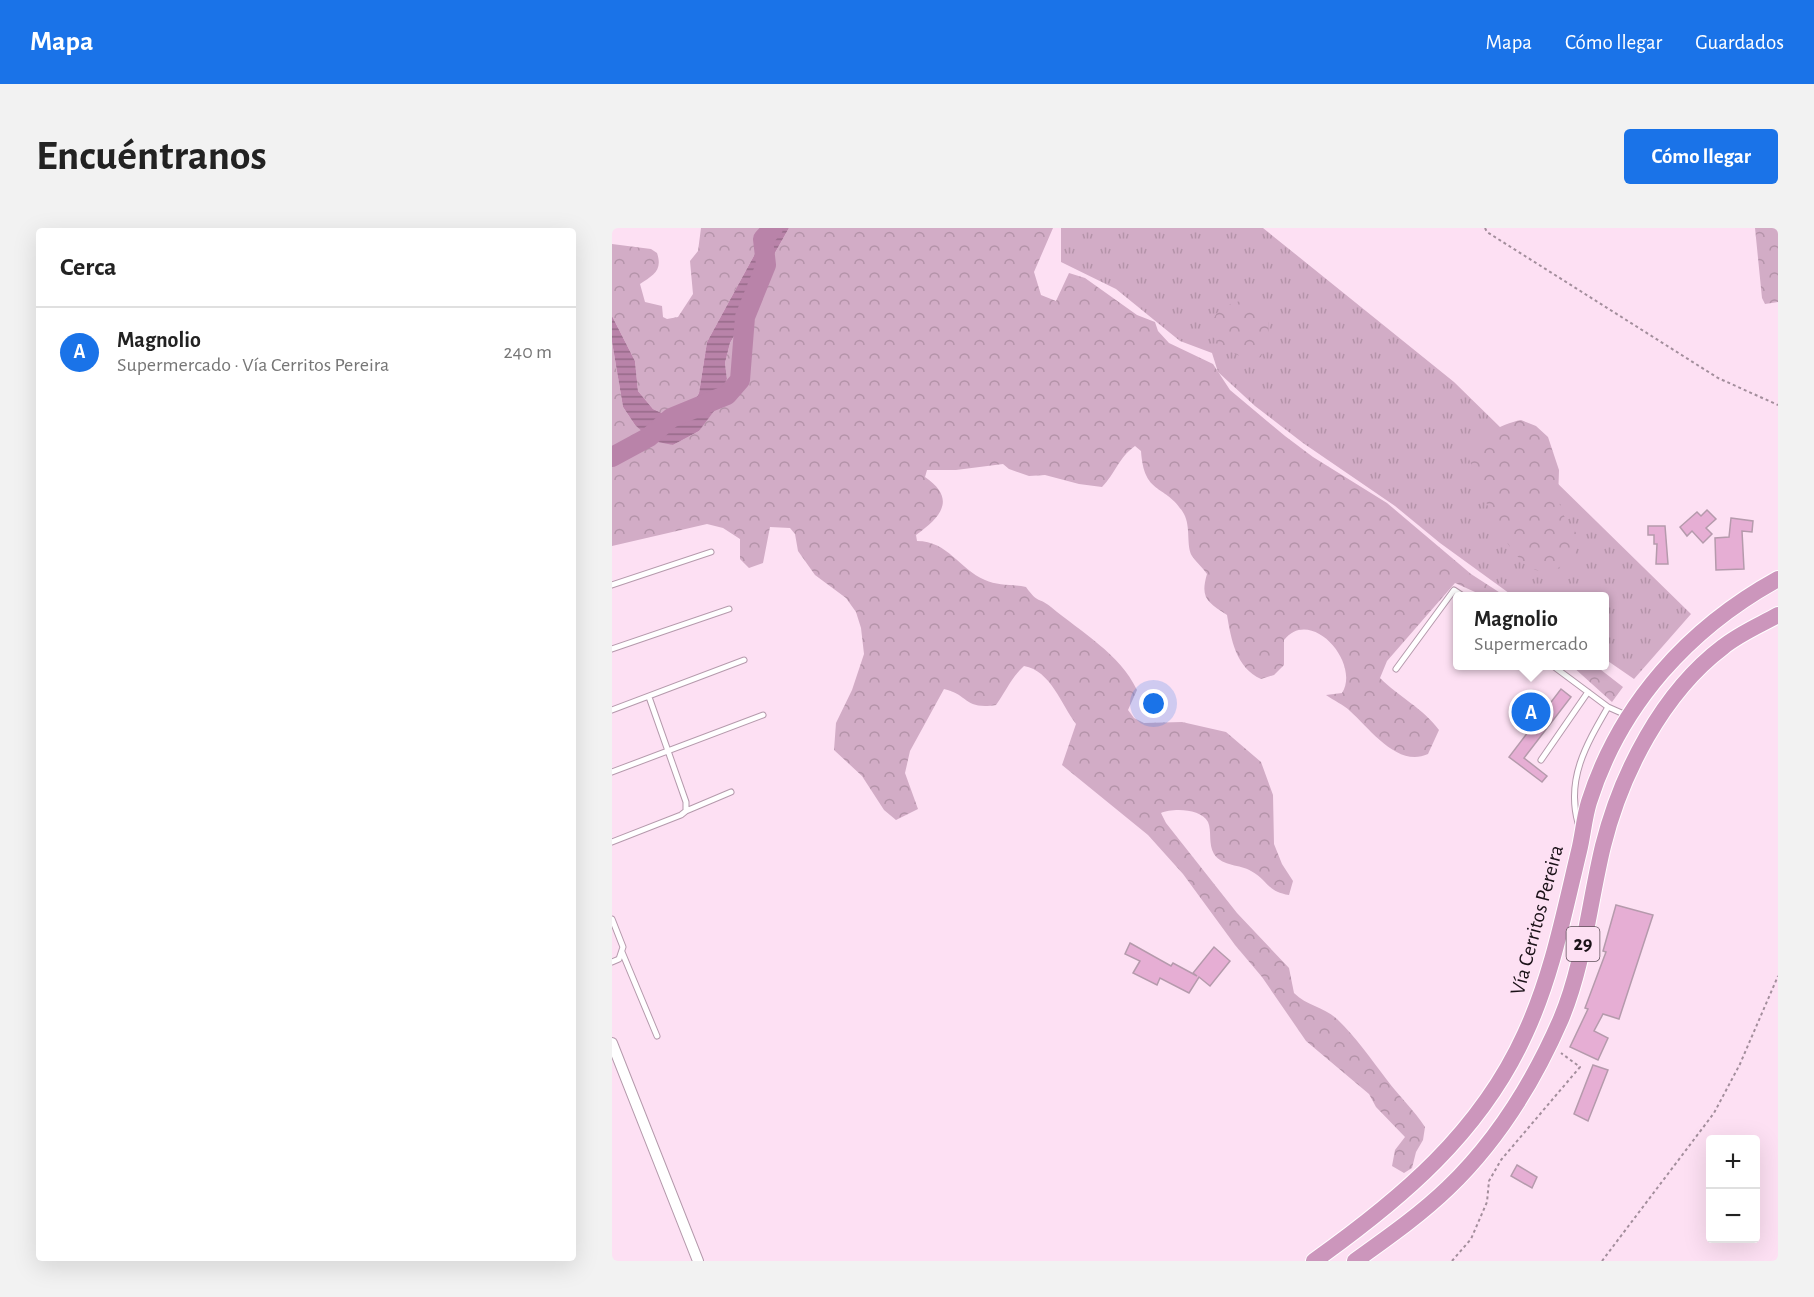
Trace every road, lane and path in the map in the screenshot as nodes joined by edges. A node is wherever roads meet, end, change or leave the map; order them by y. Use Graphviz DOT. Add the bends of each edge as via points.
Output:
graph roads {
  1 [pos="1485,228"];
  2 [pos="1778,405"];
  3 [pos="711,552"];
  4 [pos="1778,579"];
  5 [pos="612,585"];
  6 [pos="1457,592"];
  7 [pos="729,609"];
  8 [pos="1778,615"];
  9 [pos="612,649"];
  10 [pos="744,660"];
  11 [pos="1396,669"];
  12 [pos="1558,670"];
  13 [pos="1588,692"];
  14 [pos="649,697"];
  15 [pos="1608,707"];
  16 [pos="612,710"];
  17 [pos="763,715"];
  18 [pos="1629,716"];
  19 [pos="669,752"];
  20 [pos="1541,760"];
  21 [pos="612,772"];
  22 [pos="731,792"];
  23 [pos="686,811"];
  24 [pos="1582,838"];
  25 [pos="612,842"];
  26 [pos="1603,846"];
  27 [pos="612,919"];
  28 [pos="622,952"];
  29 [pos="612,962"];
  30 [pos="1778,976"];
  31 [pos="657,1036"];
  32 [pos="612,1042"];
  33 [pos="1547,1048"];
  34 [pos="698,1261"];
  35 [pos="1314,1261"];
  36 [pos="1355,1261"];
  37 [pos="1452,1261"];
  38 [pos="1602,1261"];
  1 -- 2 [label="path" via="1718,378"];
  3 -- 5 [label="lane"];
  4 -- 18 [label="highway, Vía Cerritos Pereira / 29" via="1707,625 1671,659"];
  6 -- 11 [label="lane" via="1454,590"];
  7 -- 9 [label="lane"];
  8 -- 26 [label="highway, 29" via="1723,647 1693,675 1666,709 1624,783"];
  10 -- 14 [label="lane"];
  12 -- 13 [label="lane"];
  13 -- 15 [label="lane"];
  13 -- 20 [label="lane"];
  14 -- 16 [label="lane"];
  14 -- 19 [label="lane"];
  15 -- 18 [label="lane"];
  15 -- 24 [label="lane" via="1584,747 1577,768 1574,809"];
  17 -- 19 [label="lane"];
  18 -- 24 [label="highway, Vía Cerritos Pereira / 29" via="1601,772"];
  18 -- 26 [label="highway" via="1641,724 1641,731 1605,808"];
  19 -- 21 [label="lane"];
  19 -- 23 [label="lane"];
  22 -- 23 [label="lane"];
  23 -- 25 [label="lane"];
  24 -- 35 [label="highway, Vía Cerritos Pereira / 29" via="1560,933 1537,1008 1497,1086 1454,1144 1425,1173 1382,1211"];
  26 -- 33 [label="highway, 29" via="1574,978"];
  27 -- 28 [label="lane"];
  28 -- 29 [label="lane"];
  28 -- 31 [label="lane"];
  30 -- 38 [label="path" via="1714,1113"];
  32 -- 34 [label="street"];
  33 -- 36 [label="highway, 29" via="1520,1098 1477,1158 1447,1189"];
  33 -- 37 [label="path" via="1568,1056 1580,1067 1501,1160 1489,1181 1487,1202 1471,1239"];
}
